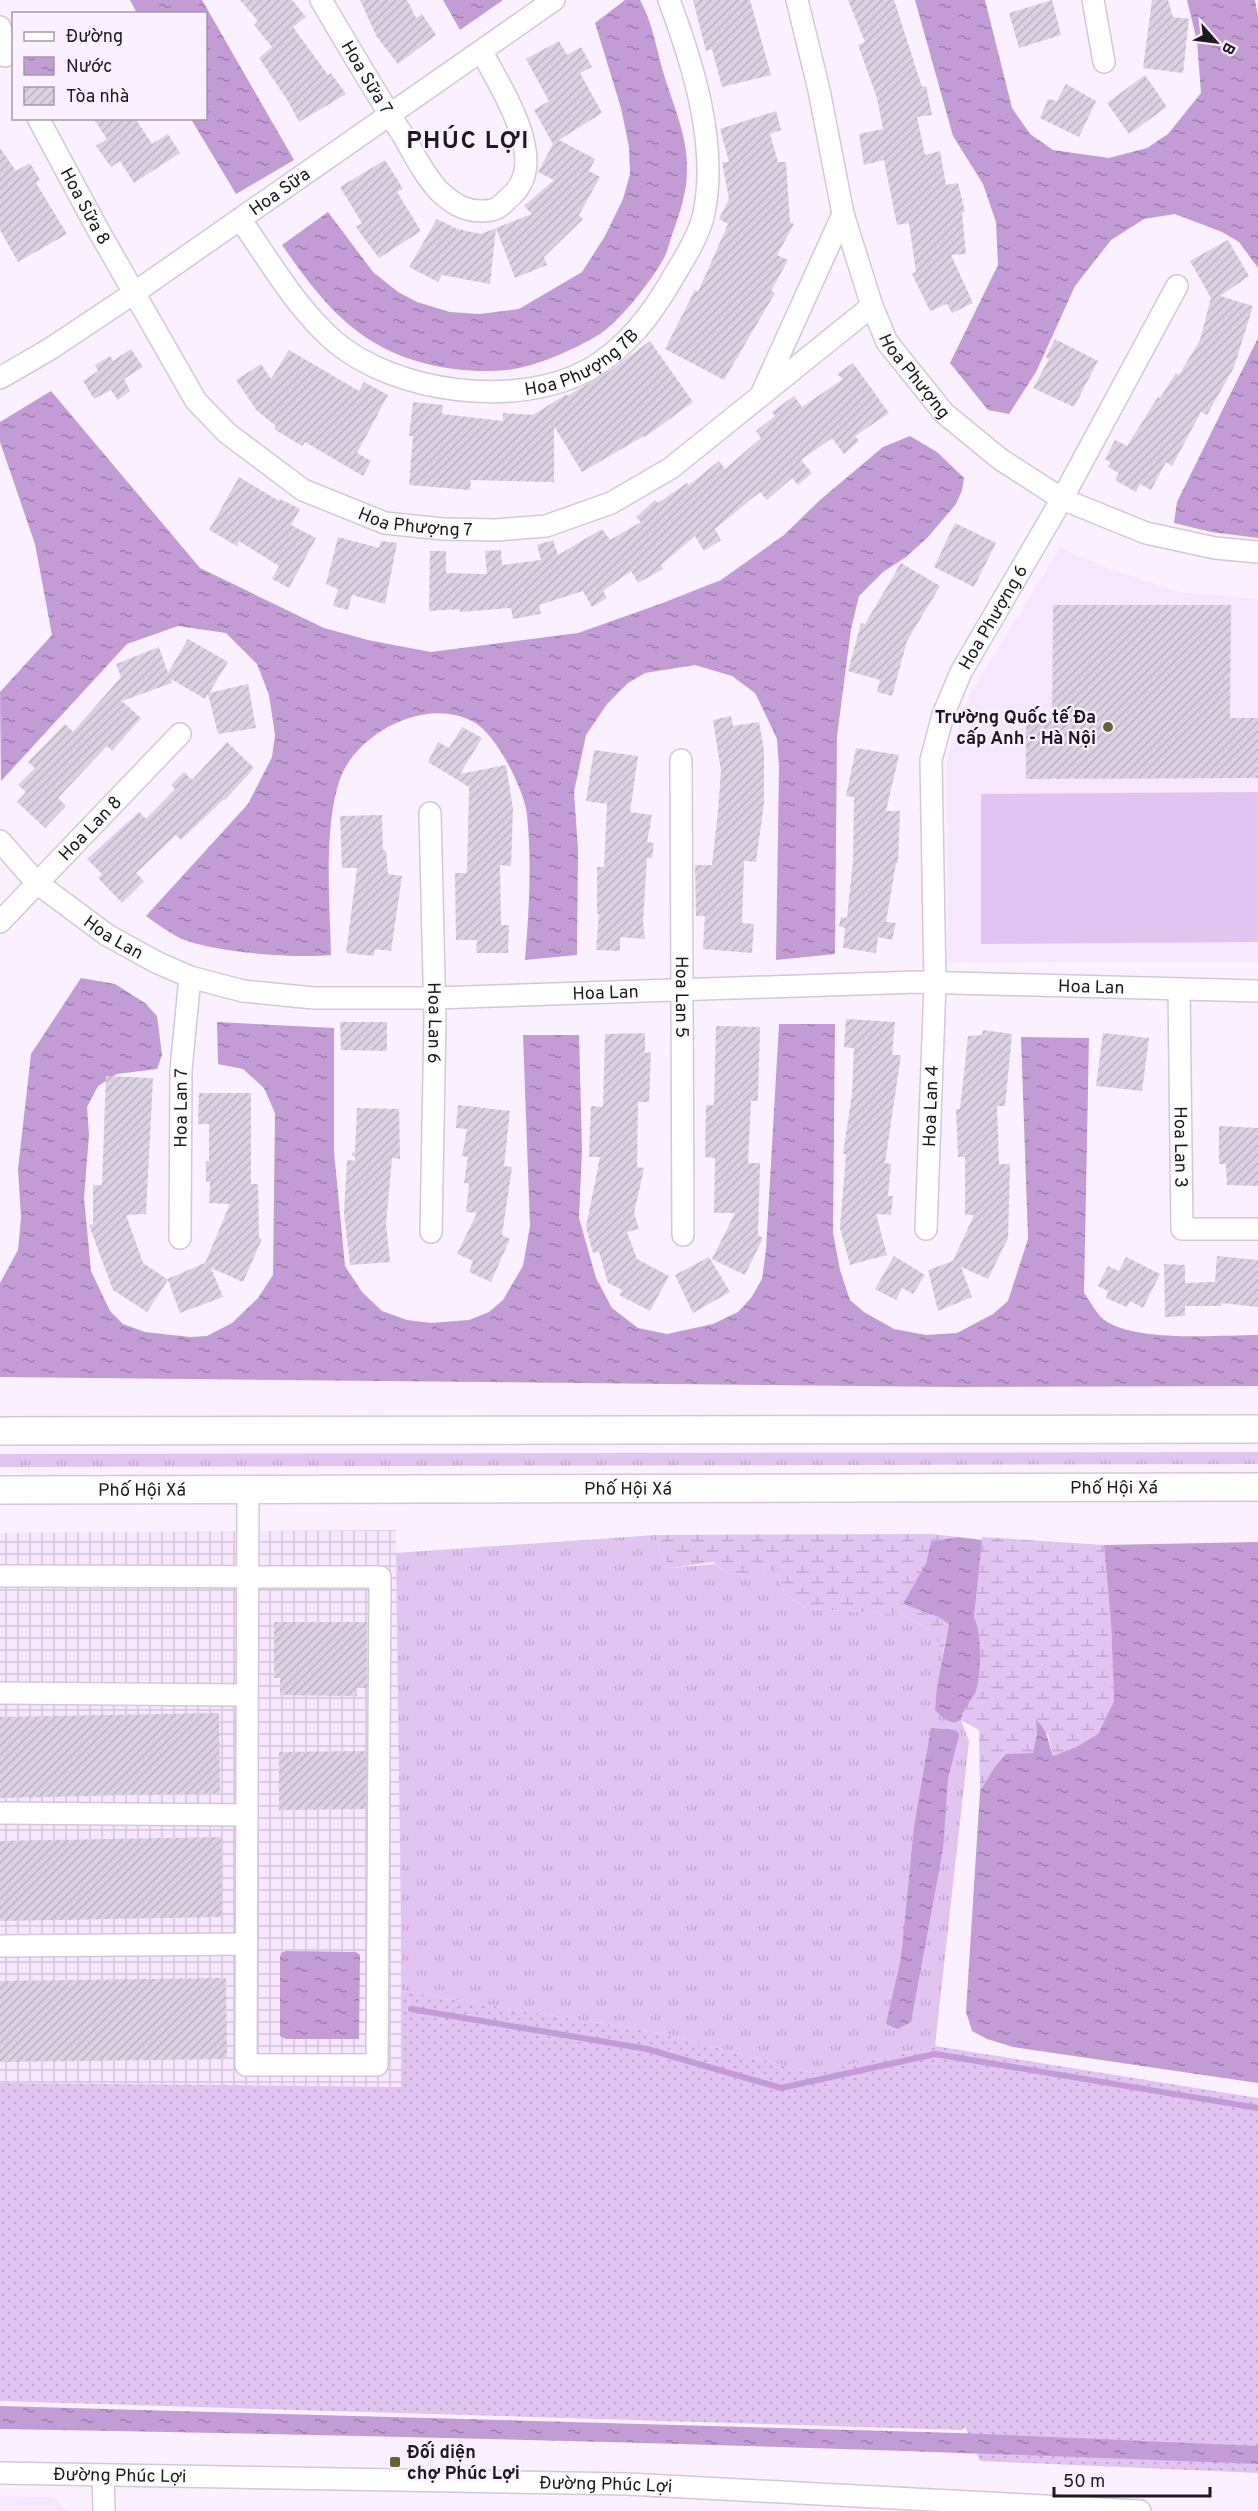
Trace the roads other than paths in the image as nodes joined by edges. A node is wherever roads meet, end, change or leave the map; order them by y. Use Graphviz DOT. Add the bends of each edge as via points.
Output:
graph roads {
  1 [pos="321,0"];
  2 [pos="554,0"];
  3 [pos="669,0"];
  4 [pos="796,0"];
  5 [pos="1093,0"];
  6 [pos="0,27"];
  7 [pos="482,52"];
  8 [pos="6,59"];
  9 [pos="1104,62"];
  10 [pos="390,116"];
  11 [pos="39,120"];
  12 [pos="843,214"];
  13 [pos="240,219"];
  14 [pos="1177,286"];
  15 [pos="134,293"];
  16 [pos="872,306"];
  17 [pos="0,378"];
  18 [pos="760,398"];
  19 [pos="1062,499"];
  20 [pos="1258,552"];
  21 [pos="180,734"];
  22 [pos="681,760"];
  23 [pos="430,813"];
  24 [pos="0,841"];
  25 [pos="37,883"];
  26 [pos="0,922"];
  27 [pos="190,977"];
  28 [pos="935,982"];
  29 [pos="1179,988"];
  30 [pos="683,990"];
  31 [pos="1258,990"];
  32 [pos="435,998"];
  33 [pos="926,1229"];
  34 [pos="1258,1229"];
  35 [pos="431,1232"];
  36 [pos="683,1235"];
  37 [pos="180,1238"];
  38 [pos="1258,1429"];
  39 [pos="0,1431"];
  40 [pos="1258,1487"];
  41 [pos="248,1489"];
  42 [pos="0,1490"];
  43 [pos="0,1576"];
  44 [pos="247,1577"];
  45 [pos="0,1694"];
  46 [pos="247,1695"];
  47 [pos="0,1813"];
  48 [pos="247,1815"];
  49 [pos="247,1944"];
  50 [pos="0,1946"];
  51 [pos="0,2473"];
  52 [pos="103,2475"];
  53 [pos="1059,2509"];
  54 [pos="104,2511"];
  55 [pos="1140,2511"];
  1 -- 10 [label="street, Hoa Sữa 7"];
  2 -- 7 [label="street, Hoa Sữa"];
  3 -- 13 [label="street, Hoa Phượng 7B" via="695,78 705,131 704,214 660,301 630,339 588,370 549,386 455,390 410,380 371,365 334,341 300,303"];
  4 -- 12 [label="street, Hoa Phượng" via="819,90"];
  5 -- 9 [label="street"];
  6 -- 8 [label="street"];
  7 -- 10 [label="street, Hoa Sữa"];
  7 -- 10 [label="street, Hoa Sữa 7" via="526,146 526,170 518,189 498,208 462,210 438,190"];
  10 -- 13 [label="street, Hoa Sữa"];
  11 -- 15 [label="street, Hoa Sữa 8"];
  12 -- 16 [label="street, Hoa Phượng"];
  12 -- 18 [label="street, Hoa Phượng 7"];
  13 -- 15 [label="street, Hoa Sữa"];
  14 -- 19 [label="street, Hoa Phượng 6"];
  15 -- 17 [label="street, Hoa Sữa"];
  15 -- 18 [label="street, Hoa Phượng 7" via="196,401 227,433 303,490 385,523 496,530 546,526 611,503 671,468"];
  16 -- 18 [label="street, Hoa Phượng 7"];
  16 -- 19 [label="street, Hoa Phượng" via="887,342 944,413 1000,459"];
  19 -- 20 [label="street, Hoa Phượng" via="1146,533 1215,548"];
  19 -- 28 [label="street, Hoa Phượng 6" via="961,672 937,737 931,760"];
  21 -- 25 [label="street, Hoa Lan 8"];
  22 -- 30 [label="street, Hoa Lan 5"];
  23 -- 32 [label="street, Hoa Lan 6"];
  24 -- 25 [label="street, Hoa Lan"];
  25 -- 26 [label="street, Hoa Lan 8"];
  25 -- 27 [label="street, Hoa Lan" via="107,935"];
  27 -- 32 [label="street, Hoa Lan" via="243,991 314,998"];
  27 -- 37 [label="street, Hoa Lan 7" via="181,1070"];
  28 -- 29 [label="street, Hoa Lan"];
  28 -- 30 [label="street, Hoa Lan"];
  28 -- 33 [label="street, Hoa Lan 4"];
  29 -- 31 [label="street, Hoa Lan"];
  29 -- 34 [label="street, Hoa Lan 3" via="1182,1229"];
  30 -- 32 [label="street, Hoa Lan"];
  30 -- 36 [label="street, Hoa Lan 5"];
  32 -- 35 [label="street, Hoa Lan 6"];
  38 -- 39 [label="main road"];
  40 -- 41 [label="main road, Phố Hội Xá"];
  41 -- 42 [label="main road, Phố Hội Xá"];
  41 -- 44 [label="street"];
  43 -- 44 [label="street"];
  44 -- 46 [label="street"];
  44 -- 49 [label="street" via="380,1577 377,2065 246,2065"];
  45 -- 46 [label="street"];
  46 -- 48 [label="street"];
  47 -- 48 [label="street"];
  48 -- 49 [label="street"];
  49 -- 50 [label="street"];
  51 -- 52 [label="street, Đường Phúc Lợi"];
  52 -- 53 [label="street, Đường Phúc Lợi" via="628,2484"];
  52 -- 54 [label="street"];
  53 -- 55 [label="street, Đường Phúc Lợi"];
}
